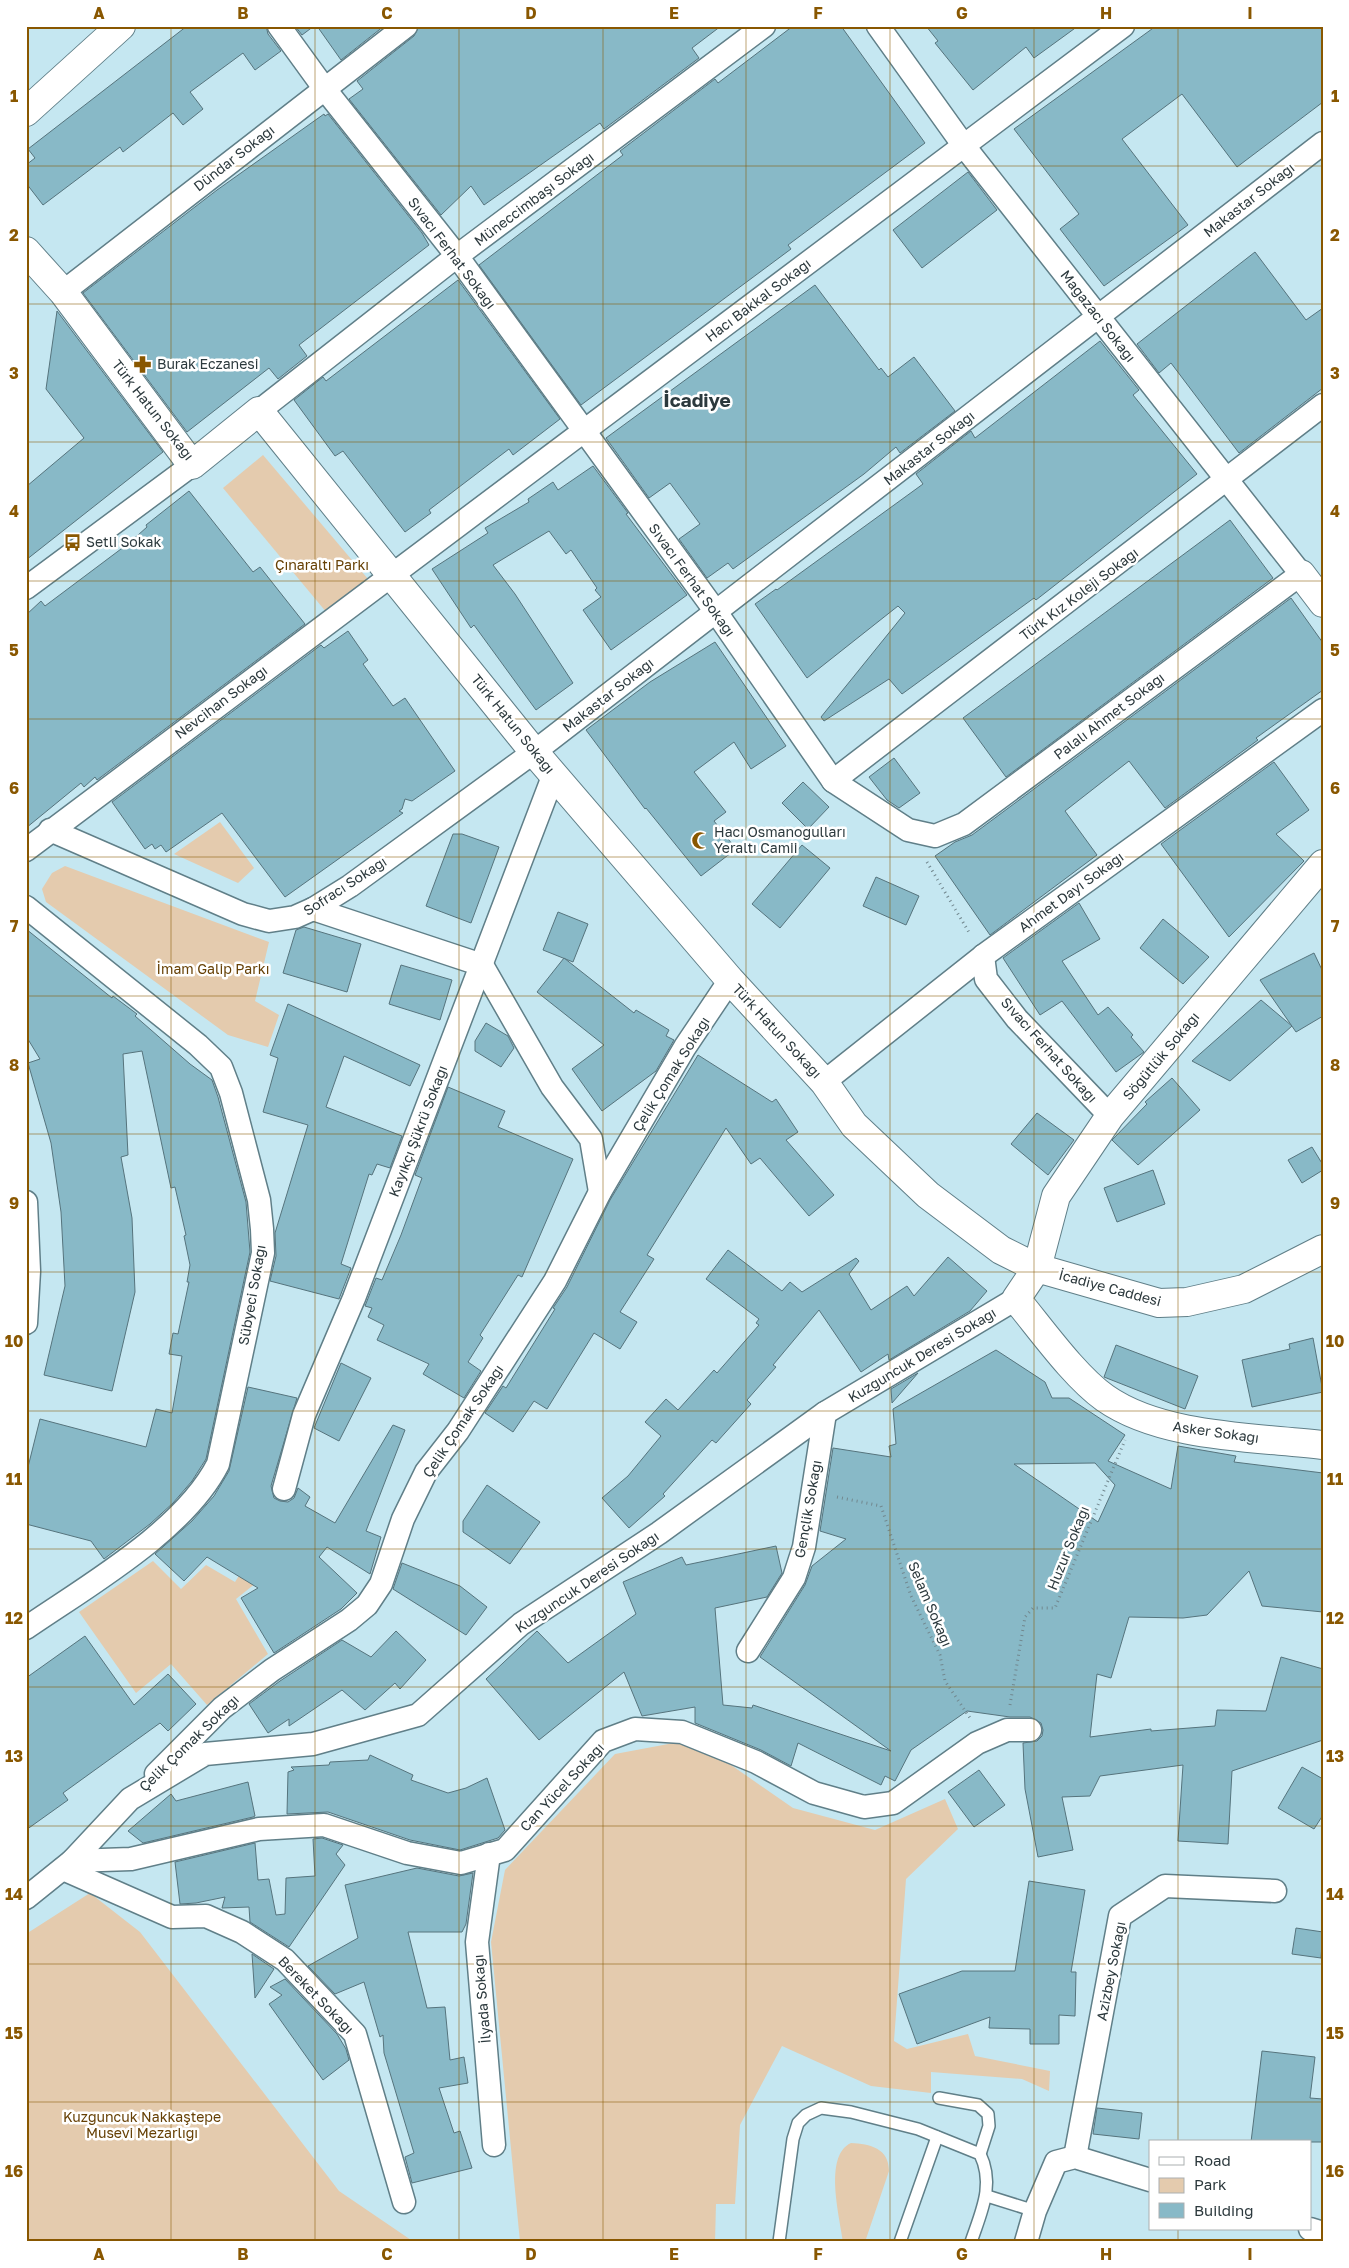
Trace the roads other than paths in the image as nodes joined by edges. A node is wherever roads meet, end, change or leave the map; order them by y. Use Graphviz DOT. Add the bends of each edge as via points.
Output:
graph roads {
  1 [pos="121,26"];
  2 [pos="279,26"];
  3 [pos="406,26"];
  4 [pos="764,26"];
  5 [pos="878,26"];
  6 [pos="1123,26"];
  7 [pos="324,88"];
  8 [pos="26,112"];
  9 [pos="1323,143"];
  10 [pos="964,146"];
  11 [pos="26,251"];
  12 [pos="457,256"];
  13 [pos="63,292"];
  14 [pos="1099,316"];
  15 [pos="1323,405"];
  16 [pos="258,411"];
  17 [pos="583,431"];
  18 [pos="192,465"];
  19 [pos="1227,480"];
  20 [pos="1300,574"];
  21 [pos="392,575"];
  22 [pos="26,588"];
  23 [pos="1323,603"];
  24 [pos="716,612"];
  25 [pos="1323,710"];
  26 [pos="534,752"];
  27 [pos="554,774"];
  28 [pos="834,781"];
  29 [pos="50,830"];
  30 [pos="908,830"];
  31 [pos="26,850"];
  32 [pos="1323,864"];
  33 [pos="26,907"];
  34 [pos="313,909"];
  35 [pos="983,956"];
  36 [pos="482,965"];
  37 [pos="730,980"];
  38 [pos="824,1082"];
  39 [pos="1110,1116"];
  40 [pos="600,1192"];
  41 [pos="26,1202"];
  42 [pos="1323,1249"];
  43 [pos="1037,1268"];
  44 [pos="1016,1299"];
  45 [pos="26,1323"];
  46 [pos="825,1413"];
  47 [pos="1323,1445"];
  48 [pos="284,1489"];
  49 [pos="26,1628"];
  50 [pos="748,1651"];
  51 [pos="1030,1730"];
  52 [pos="130,1800"];
  53 [pos="489,1854"];
  54 [pos="68,1865"];
  55 [pos="1275,1891"];
  56 [pos="26,1898"];
  57 [pos="939,2098"];
  58 [pos="937,2137"];
  59 [pos="494,2145"];
  60 [pos="980,2154"];
  61 [pos="1075,2157"];
  62 [pos="1149,2180"];
  63 [pos="987,2196"];
  64 [pos="404,2202"];
  65 [pos="1035,2211"];
  66 [pos="779,2242"];
  67 [pos="900,2242"];
  68 [pos="971,2242"];
  69 [pos="1026,2242"];
  1 -- 8 [label="street"];
  2 -- 7 [label="street, Sıvacı Ferhat Sokağı"];
  3 -- 7 [label="street, Dündar Sokağı"];
  4 -- 12 [label="street, Müneccimbaşı Sokağı"];
  5 -- 10 [label="street, Mağazacı Sokağı"];
  6 -- 10 [label="street, Hacı Bakkal Sokağı"];
  7 -- 12 [label="street, Sıvacı Ferhat Sokağı"];
  7 -- 13 [label="street, Dündar Sokağı"];
  9 -- 14 [label="street, Makastar Sokağı"];
  10 -- 14 [label="street, Mağazacı Sokağı"];
  10 -- 17 [label="street, Hacı Bakkal Sokağı"];
  11 -- 13 [label="street, Türk Hatun Sokağı"];
  12 -- 16 [label="street, Müneccimbaşı Sokağı"];
  12 -- 17 [label="street, Sıvacı Ferhat Sokağı"];
  13 -- 18 [label="street, Türk Hatun Sokağı"];
  14 -- 19 [label="street, Mağazacı Sokağı"];
  14 -- 24 [label="street, Makastar Sokağı"];
  15 -- 19 [label="street, Türk Kız Koleji Sokağı"];
  16 -- 18 [label="street, Türk Hatun Sokağı"];
  16 -- 21 [label="street, Türk Hatun Sokağı"];
  17 -- 21 [label="street, Hacı Bakkal Sokağı"];
  17 -- 24 [label="street, Sıvacı Ferhat Sokağı"];
  18 -- 22 [label="street"];
  19 -- 20 [label="street, Mağazacı Sokağı"];
  19 -- 28 [label="street, Türk Kız Koleji Sokağı"];
  20 -- 23 [label="street, Mağazacı Sokağı"];
  20 -- 30 [label="street, Palalı Ahmet Sokağı" via="964,824 935,836"];
  21 -- 26 [label="street, Türk Hatun Sokağı"];
  21 -- 29 [label="street, Nevcihan Sokağı"];
  24 -- 26 [label="street, Makastar Sokağı"];
  24 -- 28 [label="street, Sıvacı Ferhat Sokağı"];
  25 -- 35 [label="street, Ahmet Dayı Sokağı"];
  26 -- 27 [label="street, Türk Hatun Sokağı"];
  26 -- 34 [label="street, Sofracı Sokağı" via="350,886"];
  27 -- 36 [label="street, Kayıkçı Şükrü Sokağı"];
  27 -- 37 [label="street, Türk Hatun Sokağı"];
  28 -- 30 [label="street, Sıvacı Ferhat Sokağı"];
  29 -- 31 [label="street"];
  29 -- 34 [label="street, Sofracı Sokağı" via="243,914 269,920 295,917"];
  32 -- 39 [label="street, Söğütlük Sokağı"];
  33 -- 49 [label="street, Sübyeci Sokağı" via="221,1067 231,1092 259,1200 263,1253 218,1464 209,1482 174,1520 130,1556"];
  34 -- 36 [label="street"];
  35 -- 38 [label="street, Ahmet Dayı Sokağı"];
  35 -- 39 [label="street, Sıvacı Ferhat Sokağı" via="986,979 1017,1019"];
  36 -- 40 [label="street" via="552,1087 591,1139"];
  36 -- 48 [label="street, Kayıkçı Şükrü Sokağı" via="354,1298 304,1415"];
  37 -- 38 [label="street, Türk Hatun Sokağı"];
  37 -- 40 [label="street, Çelik Çomak Sokağı"];
  38 -- 43 [label="street, Türk Hatun Sokağı" via="854,1125 928,1195 1001,1250"];
  39 -- 43 [label="street, Söğütlük Sokağı" via="1056,1196"];
  40 -- 52 [label="street, Çelik Çomak Sokağı" via="554,1281 458,1431 426,1472 404,1519 381,1584 367,1605 222,1708"];
  41 -- 45 [label="street" via="29,1271"];
  42 -- 43 [label="street, İcadiye Caddesi" via="1244,1289 1186,1302 1159,1303"];
  43 -- 44 [label="street"];
  44 -- 46 [label="street, Kuzguncuk Deresi Sokağı"];
  44 -- 47 [label="street, Asker Sokağı" via="1080,1374 1105,1398 1136,1414 1176,1429"];
  46 -- 50 [label="street, Gençlik Sokağı" via="804,1547 794,1578"];
  46 -- 52 [label="street, Kuzguncuk Deresi Sokağı" via="659,1533 521,1624 418,1715 313,1744 204,1754"];
  51 -- 53 [label="street, Can Yücel Sokağı" via="997,1734 977,1743 893,1803 864,1807 814,1793 756,1762 682,1732 635,1729 603,1741 505,1850"];
  52 -- 54 [label="street, Kuzguncuk Deresi Sokağı"];
  53 -- 54 [label="street, Can Yücel Sokağı" via="461,1863 407,1853 324,1825 259,1829 131,1858"];
  53 -- 59 [label="street, İlyada Sokağı" via="477,1942"];
  54 -- 56 [label="street, Kuzguncuk Deresi Sokağı"];
  54 -- 64 [label="street, Bereket Sokağı" via="172,1917 206,1916 242,1932 285,1960 356,2034"];
  55 -- 61 [label="street, Azizbey Sokağı" via="1165,1886 1120,1916"];
  57 -- 60 [label="lane" via="978,2105 988,2114 989,2126"];
  58 -- 60 [label="lane"];
  58 -- 66 [label="lane" via="850,2112 821,2108 806,2115 798,2123 793,2139"];
  58 -- 67 [label="lane"];
  60 -- 63 [label="lane"];
  61 -- 62 [label="street"];
  61 -- 65 [label="street" via="1056,2162"];
  63 -- 65 [label="lane"];
  63 -- 68 [label="lane"];
  65 -- 69 [label="street"];
}
